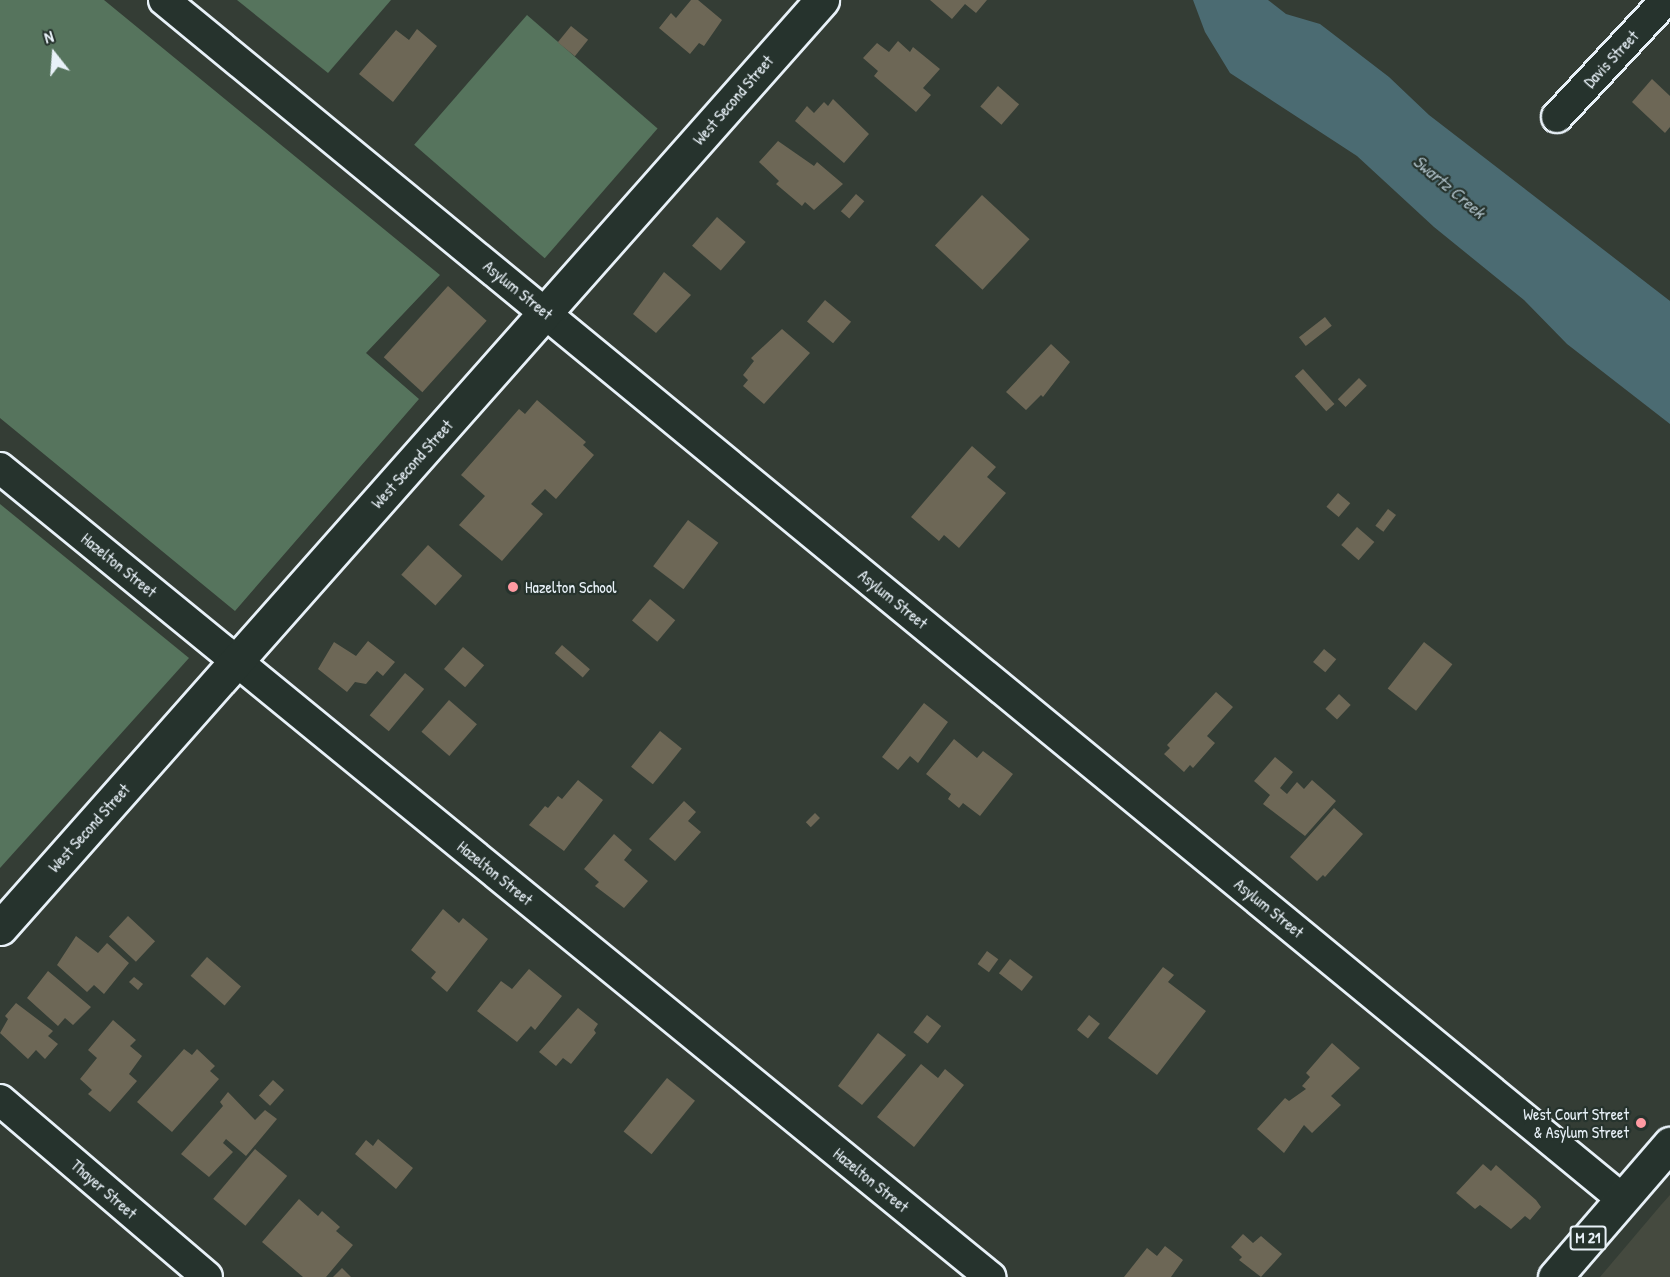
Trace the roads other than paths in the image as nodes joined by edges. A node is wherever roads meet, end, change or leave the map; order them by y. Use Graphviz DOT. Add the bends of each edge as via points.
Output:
graph roads {
  1 [pos="164,0"];
  2 [pos="822,0"];
  3 [pos="1666,0"];
  4 [pos="1557,117"];
  5 [pos="546,313"];
  6 [pos="0,468"];
  7 [pos="236,662"];
  8 [pos="0,927"];
  9 [pos="0,1100"];
  10 [pos="1670,1144"];
  11 [pos="1622,1199"];
  12 [pos="207,1277"];
  13 [pos="990,1277"];
  14 [pos="1555,1277"];
  1 -- 5 [label="street, Asylum Street"];
  2 -- 5 [label="street, West Second Street"];
  3 -- 4 [label="street, Davis Street"];
  5 -- 7 [label="street, West Second Street"];
  5 -- 11 [label="street, Asylum Street"];
  6 -- 7 [label="street, Hazelton Street"];
  7 -- 8 [label="street, West Second Street"];
  7 -- 13 [label="street, Hazelton Street"];
  9 -- 12 [label="street, Thayer Street"];
  10 -- 11 [label="street, M 21"];
  11 -- 14 [label="street, M 21"];
}
